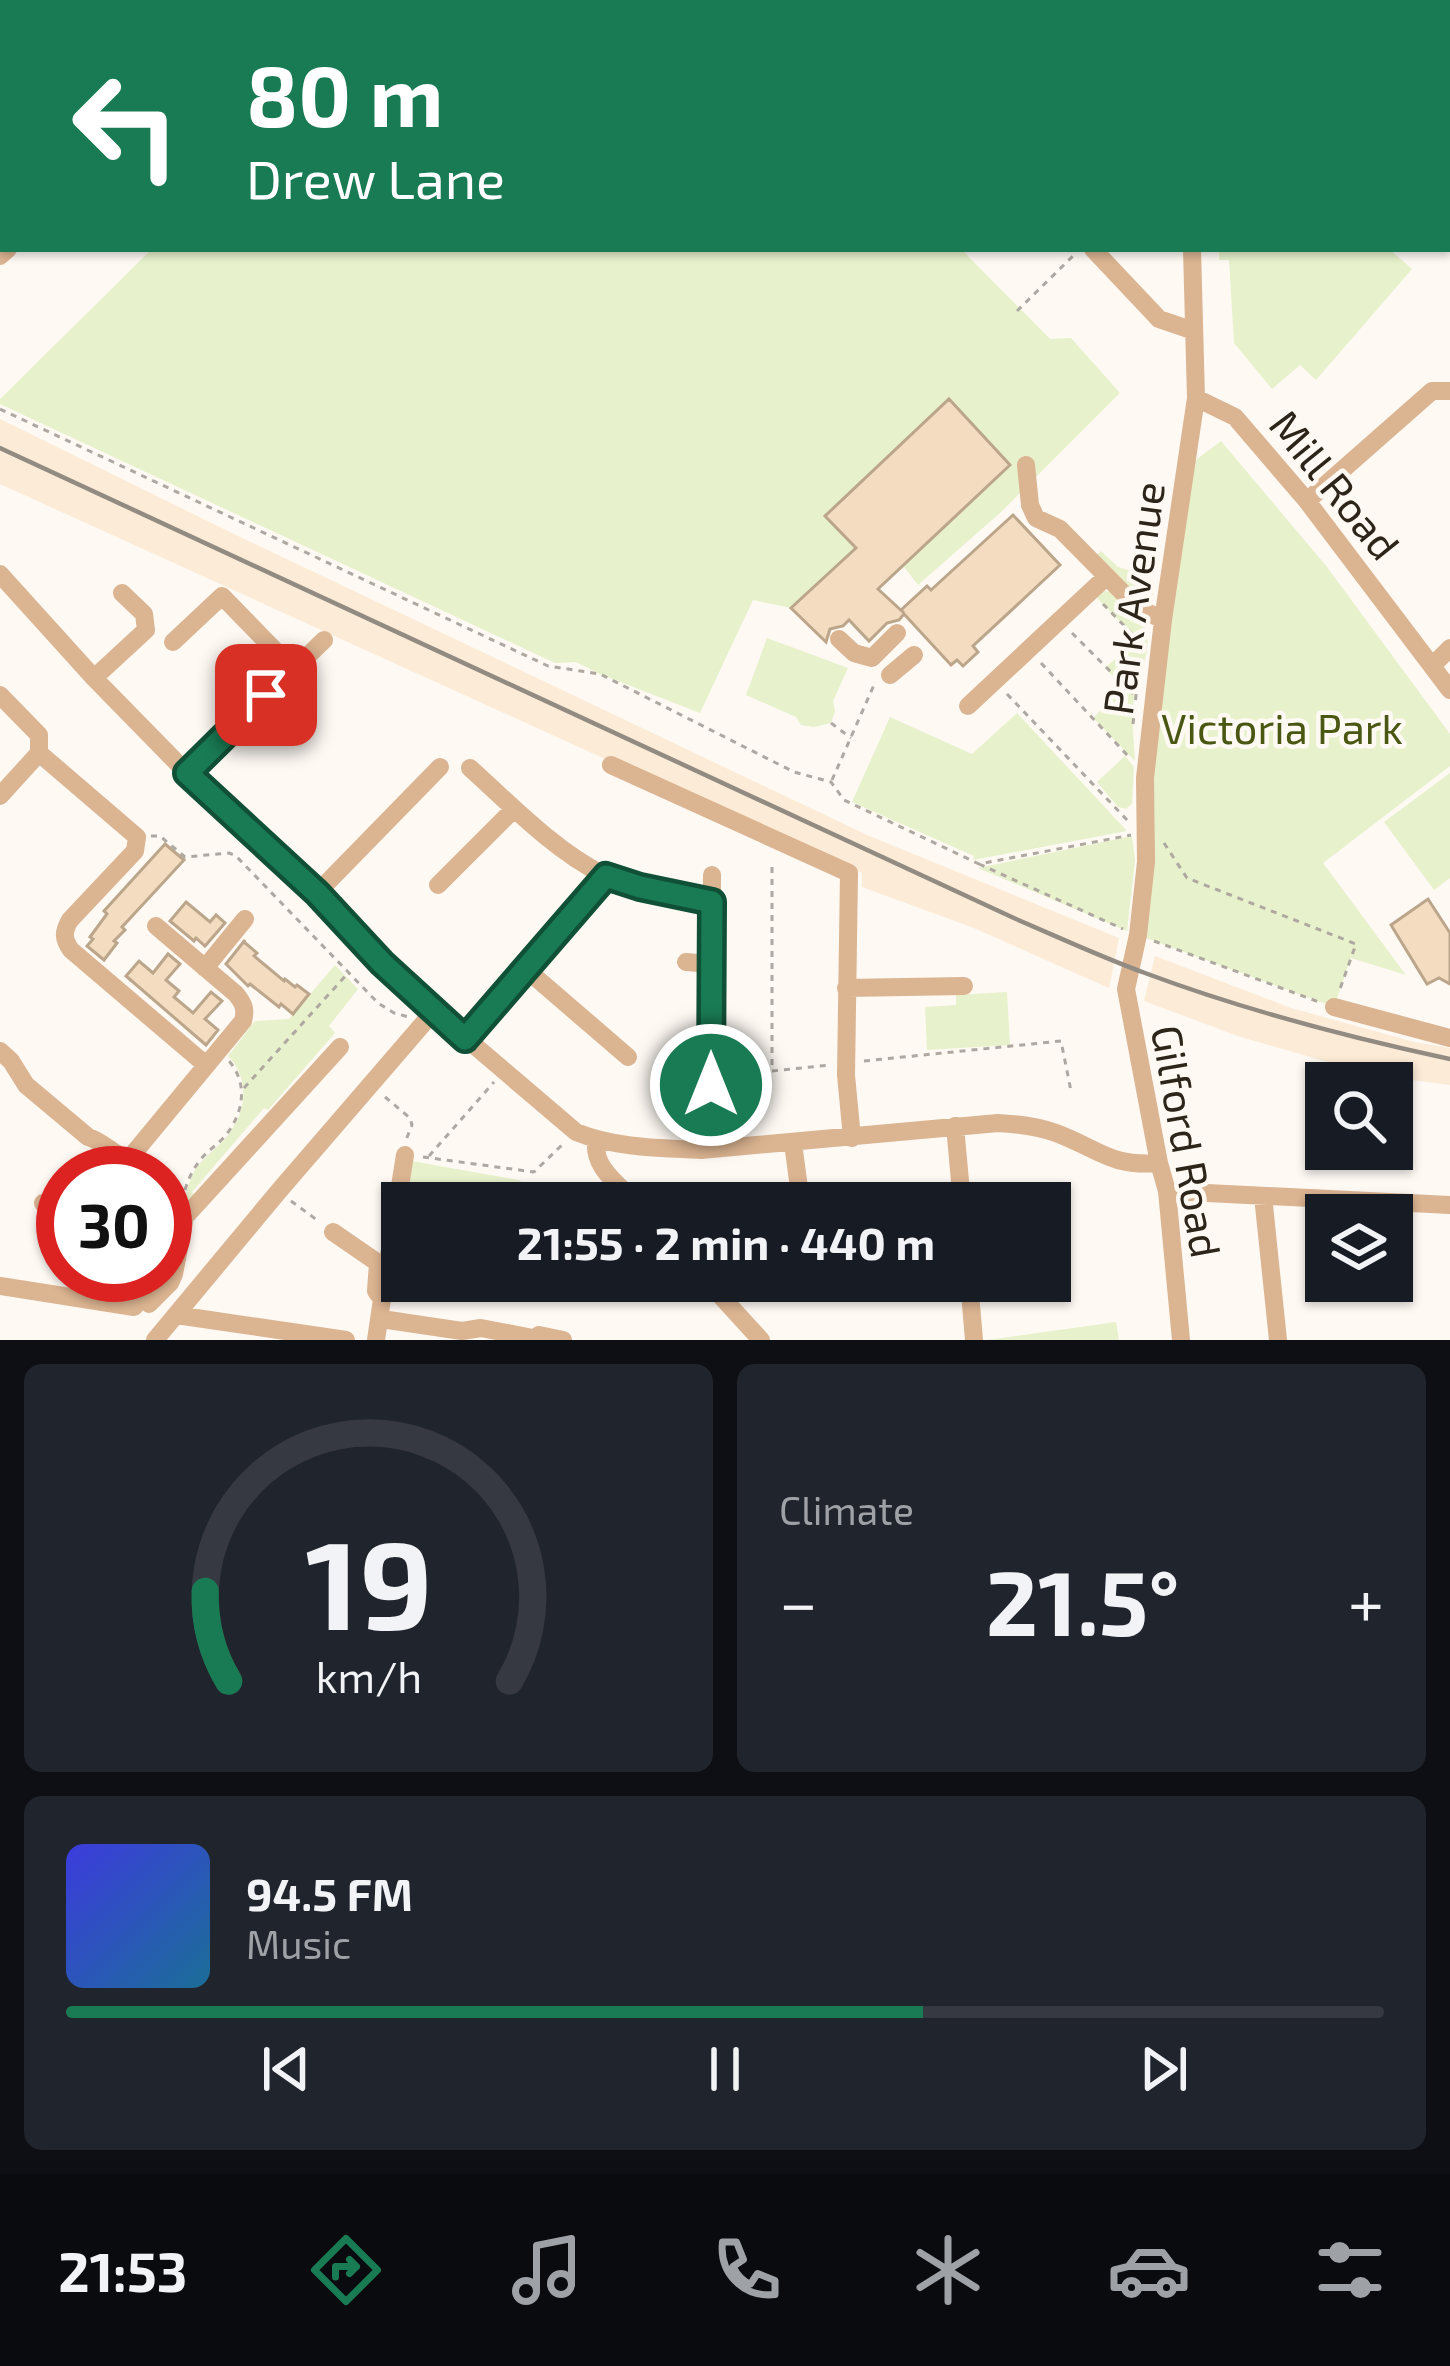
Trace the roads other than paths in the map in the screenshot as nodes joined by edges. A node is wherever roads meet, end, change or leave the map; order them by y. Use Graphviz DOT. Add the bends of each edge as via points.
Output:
graph roads {
  1 [pos="1096,252"];
  2 [pos="1192,252"];
  3 [pos="1194,331"];
  4 [pos="1450,391"];
  5 [pos="1196,398"];
  6 [pos="1026,465"];
  7 [pos="1307,501"];
  8 [pos="0,574"];
  9 [pos="1106,577"];
  10 [pos="122,592"];
  11 [pos="1163,620"];
  12 [pos="897,633"];
  13 [pos="839,639"];
  14 [pos="323,640"];
  15 [pos="172,642"];
  16 [pos="1450,648"];
  17 [pos="914,655"];
  18 [pos="1433,665"];
  19 [pos="293,669"];
  20 [pos="94,677"];
  21 [pos="883,679"];
  22 [pos="1450,690"];
  23 [pos="0,695"];
  24 [pos="968,706"];
  25 [pos="39,753"];
  26 [pos="610,765"];
  27 [pos="440,766"];
  28 [pos="470,768"];
  29 [pos="187,773"];
  30 [pos="0,796"];
  31 [pos="507,802"];
  32 [pos="437,853"];
  33 [pos="453,870"];
  34 [pos="712,875"];
  35 [pos="606,876"];
  36 [pos="438,885"];
  37 [pos="317,893"];
  38 [pos="712,902"];
  39 [pos="245,919"];
  40 [pos="156,926"];
  41 [pos="1136,945"];
  42 [pos="686,962"];
  43 [pos="712,964"];
  44 [pos="205,968"];
  45 [pos="527,970"];
  46 [pos="964,986"];
  47 [pos="846,988"];
  48 [pos="1334,1007"];
  49 [pos="430,1008"];
  50 [pos="1450,1038"];
  51 [pos="465,1039"];
  52 [pos="340,1047"];
  53 [pos="0,1051"];
  54 [pos="212,1058"];
  55 [pos="600,1061"];
  56 [pos="732,1065"];
  57 [pos="955,1126"];
  58 [pos="852,1138"];
  59 [pos="596,1140"];
  60 [pos="793,1142"];
  61 [pos="107,1146"];
  62 [pos="147,1146"];
  63 [pos="405,1155"];
  64 [pos="1159,1163"];
  65 [pos="401,1182"];
  66 [pos="615,1182"];
  67 [pos="798,1182"];
  68 [pos="960,1182"];
  69 [pos="1167,1191"];
  70 [pos="1263,1196"];
  71 [pos="1450,1205"];
  72 [pos="192,1209"];
  73 [pos="334,1232"];
  74 [pos="0,1286"];
  75 [pos="36,1292"];
  76 [pos="381,1298"];
  77 [pos="102,1302"];
  78 [pos="143,1302"];
  79 [pos="147,1302"];
  80 [pos="382,1302"];
  81 [pos="726,1302"];
  82 [pos="971,1302"];
  83 [pos="388,1320"];
  84 [pos="166,1327"];
  85 [pos="346,1340"];
  86 [pos="376,1340"];
  87 [pos="537,1340"];
  88 [pos="563,1340"];
  89 [pos="761,1340"];
  90 [pos="974,1340"];
  91 [pos="1181,1340"];
  92 [pos="1278,1340"];
  1 -- 3 [label="street" via="1159,319"];
  2 -- 3 [label="street, Park Avenue"];
  3 -- 5 [label="street, Park Avenue"];
  4 -- 7 [label="street" via="1432,391"];
  5 -- 7 [label="street, Mill Road" via="1235,417"];
  5 -- 11 [label="street, Park Avenue"];
  6 -- 9 [label="street" via="1036,518 1060,529"];
  7 -- 18 [label="street, Mill Road"];
  8 -- 20 [label="street"];
  9 -- 11 [label="street"];
  9 -- 24 [label="street"];
  10 -- 20 [label="street" via="144,614 146,630"];
  11 -- 41 [label="street, Park Avenue"];
  12 -- 13 [label="street" via="872,658"];
  14 -- 19 [label="street"];
  15 -- 19 [label="street" via="222,596"];
  16 -- 18 [label="street"];
  17 -- 21 [label="street"];
  18 -- 22 [label="street, Mill Road"];
  19 -- 29 [label="street"];
  20 -- 29 [label="street"];
  23 -- 25 [label="street" via="39,734"];
  25 -- 30 [label="street"];
  25 -- 54 [label="street" via="137,837 135,851 70,920 64,941"];
  26 -- 47 [label="street" via="849,873"];
  27 -- 37 [label="street"];
  28 -- 31 [label="street"];
  29 -- 37 [label="street"];
  31 -- 33 [label="street"];
  31 -- 35 [label="street"];
  32 -- 33 [label="street"];
  33 -- 36 [label="street"];
  34 -- 38 [label="street"];
  35 -- 38 [label="street"];
  35 -- 45 [label="street"];
  37 -- 49 [label="street"];
  38 -- 43 [label="street"];
  39 -- 44 [label="street"];
  40 -- 44 [label="street"];
  41 -- 64 [label="street, Gilford Road" via="1127,1002"];
  42 -- 43 [label="street"];
  43 -- 56 [label="street" via="711,1075"];
  44 -- 54 [label="street" via="245,1008"];
  45 -- 51 [label="street"];
  45 -- 55 [label="street" via="621,1051"];
  46 -- 47 [label="street"];
  47 -- 58 [label="street"];
  48 -- 50 [label="street"];
  49 -- 51 [label="street"];
  49 -- 84 [label="street"];
  51 -- 59 [label="street"];
  52 -- 72 [label="street"];
  53 -- 61 [label="street" via="26,1085"];
  54 -- 62 [label="street"];
  57 -- 58 [label="street"];
  57 -- 64 [label="street" via="1031,1125 1118,1162"];
  57 -- 68 [label="street"];
  58 -- 60 [label="street"];
  59 -- 60 [label="street" via="700,1150"];
  59 -- 66 [label="street" via="598,1165"];
  60 -- 67 [label="street"];
  63 -- 65 [label="street"];
  64 -- 69 [label="street, Gilford Road"];
  69 -- 70 [label="street"];
  69 -- 91 [label="street, Gilford Road"];
  70 -- 71 [label="street"];
  70 -- 92 [label="street"];
  73 -- 76 [label="street" via="378,1263"];
  74 -- 75 [label="street"];
  77 -- 78 [label="street"];
  79 -- 84 [label="street"];
  80 -- 86 [label="street"];
  81 -- 89 [label="street"];
  82 -- 90 [label="street"];
  83 -- 87 [label="street"];
  84 -- 85 [label="street"];
  87 -- 88 [label="street"];
}
